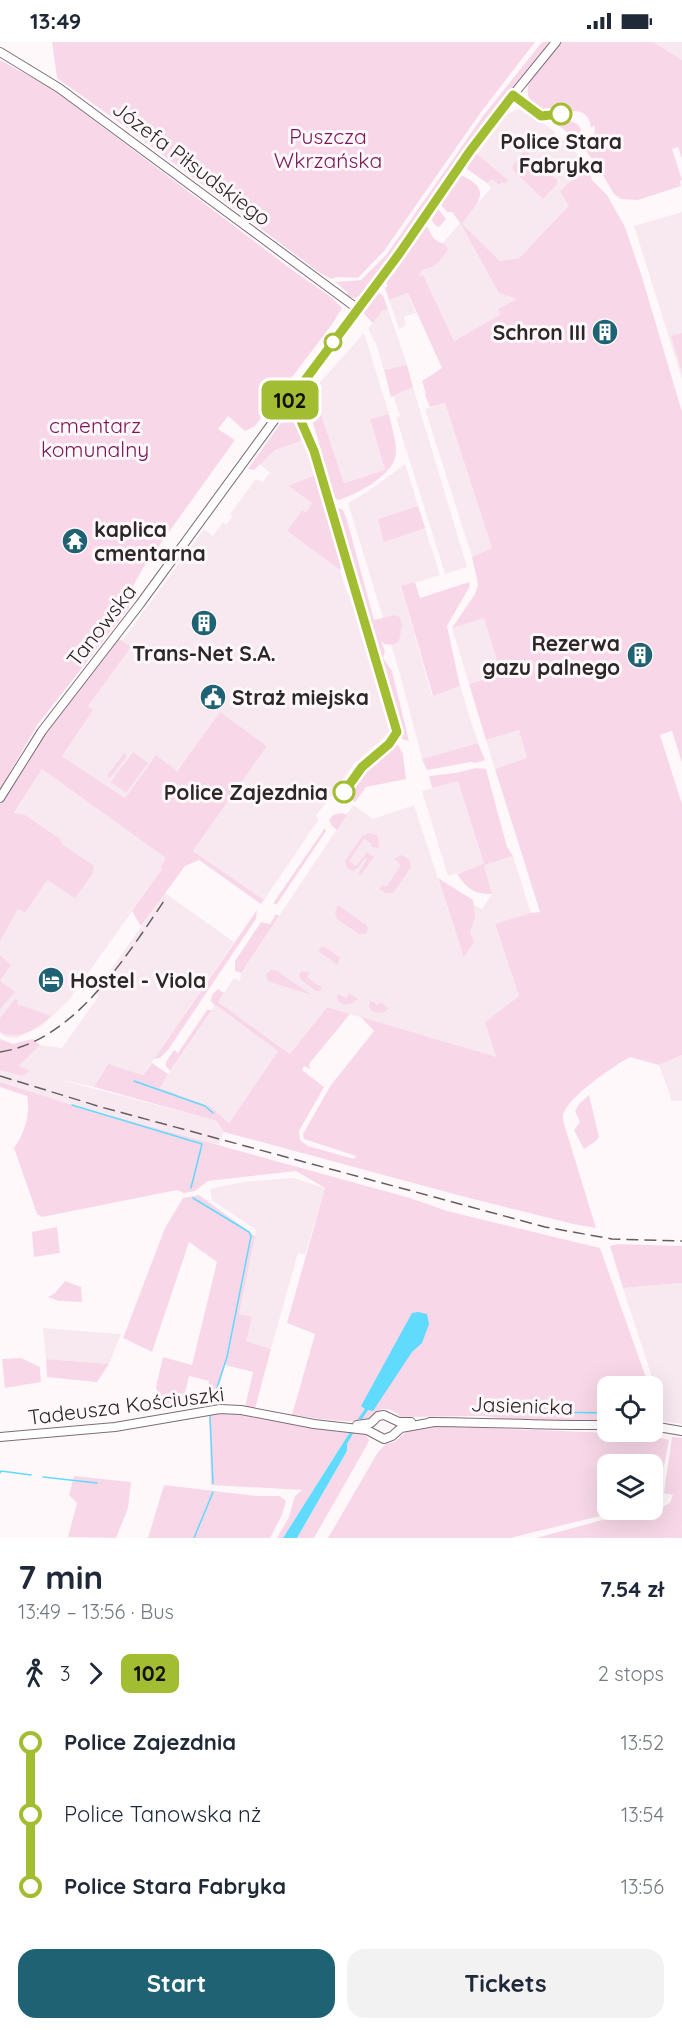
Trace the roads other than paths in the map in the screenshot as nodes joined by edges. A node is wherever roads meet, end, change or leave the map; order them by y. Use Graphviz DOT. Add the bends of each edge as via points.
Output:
graph roads {
  1 [pos="556,42"];
  2 [pos="0,52"];
  3 [pos="358,309"];
  4 [pos="0,798"];
  5 [pos="394,1419"];
  6 [pos="374,1420"];
  7 [pos="434,1422"];
  8 [pos="597,1425"];
  9 [pos="341,1426"];
  10 [pos="663,1428"];
  11 [pos="682,1431"];
  12 [pos="395,1432"];
  13 [pos="374,1433"];
  14 [pos="0,1437"];
  1 -- 3 [label="main road, Tanowska" via="487,127"];
  2 -- 3 [label="main road, Józefa Piłsudskiego" via="60,88"];
  3 -- 4 [label="main road, Tanowska" via="146,598 42,731"];
  5 -- 6 [label="main road" via="384,1414"];
  5 -- 7 [label="main road, Jasienicka"];
  5 -- 12 [label="main road"];
  6 -- 9 [label="main road" via="369,1424"];
  6 -- 13 [label="main road"];
  7 -- 8 [label="main road, Jasienicka"];
  7 -- 12 [label="main road, Jasienicka"];
  9 -- 13 [label="main road"];
  9 -- 14 [label="main road, Tadeusza Kościuszki" via="220,1408 115,1427"];
  10 -- 11 [label="main road"];
  12 -- 13 [label="main road" via="385,1439"];
}
